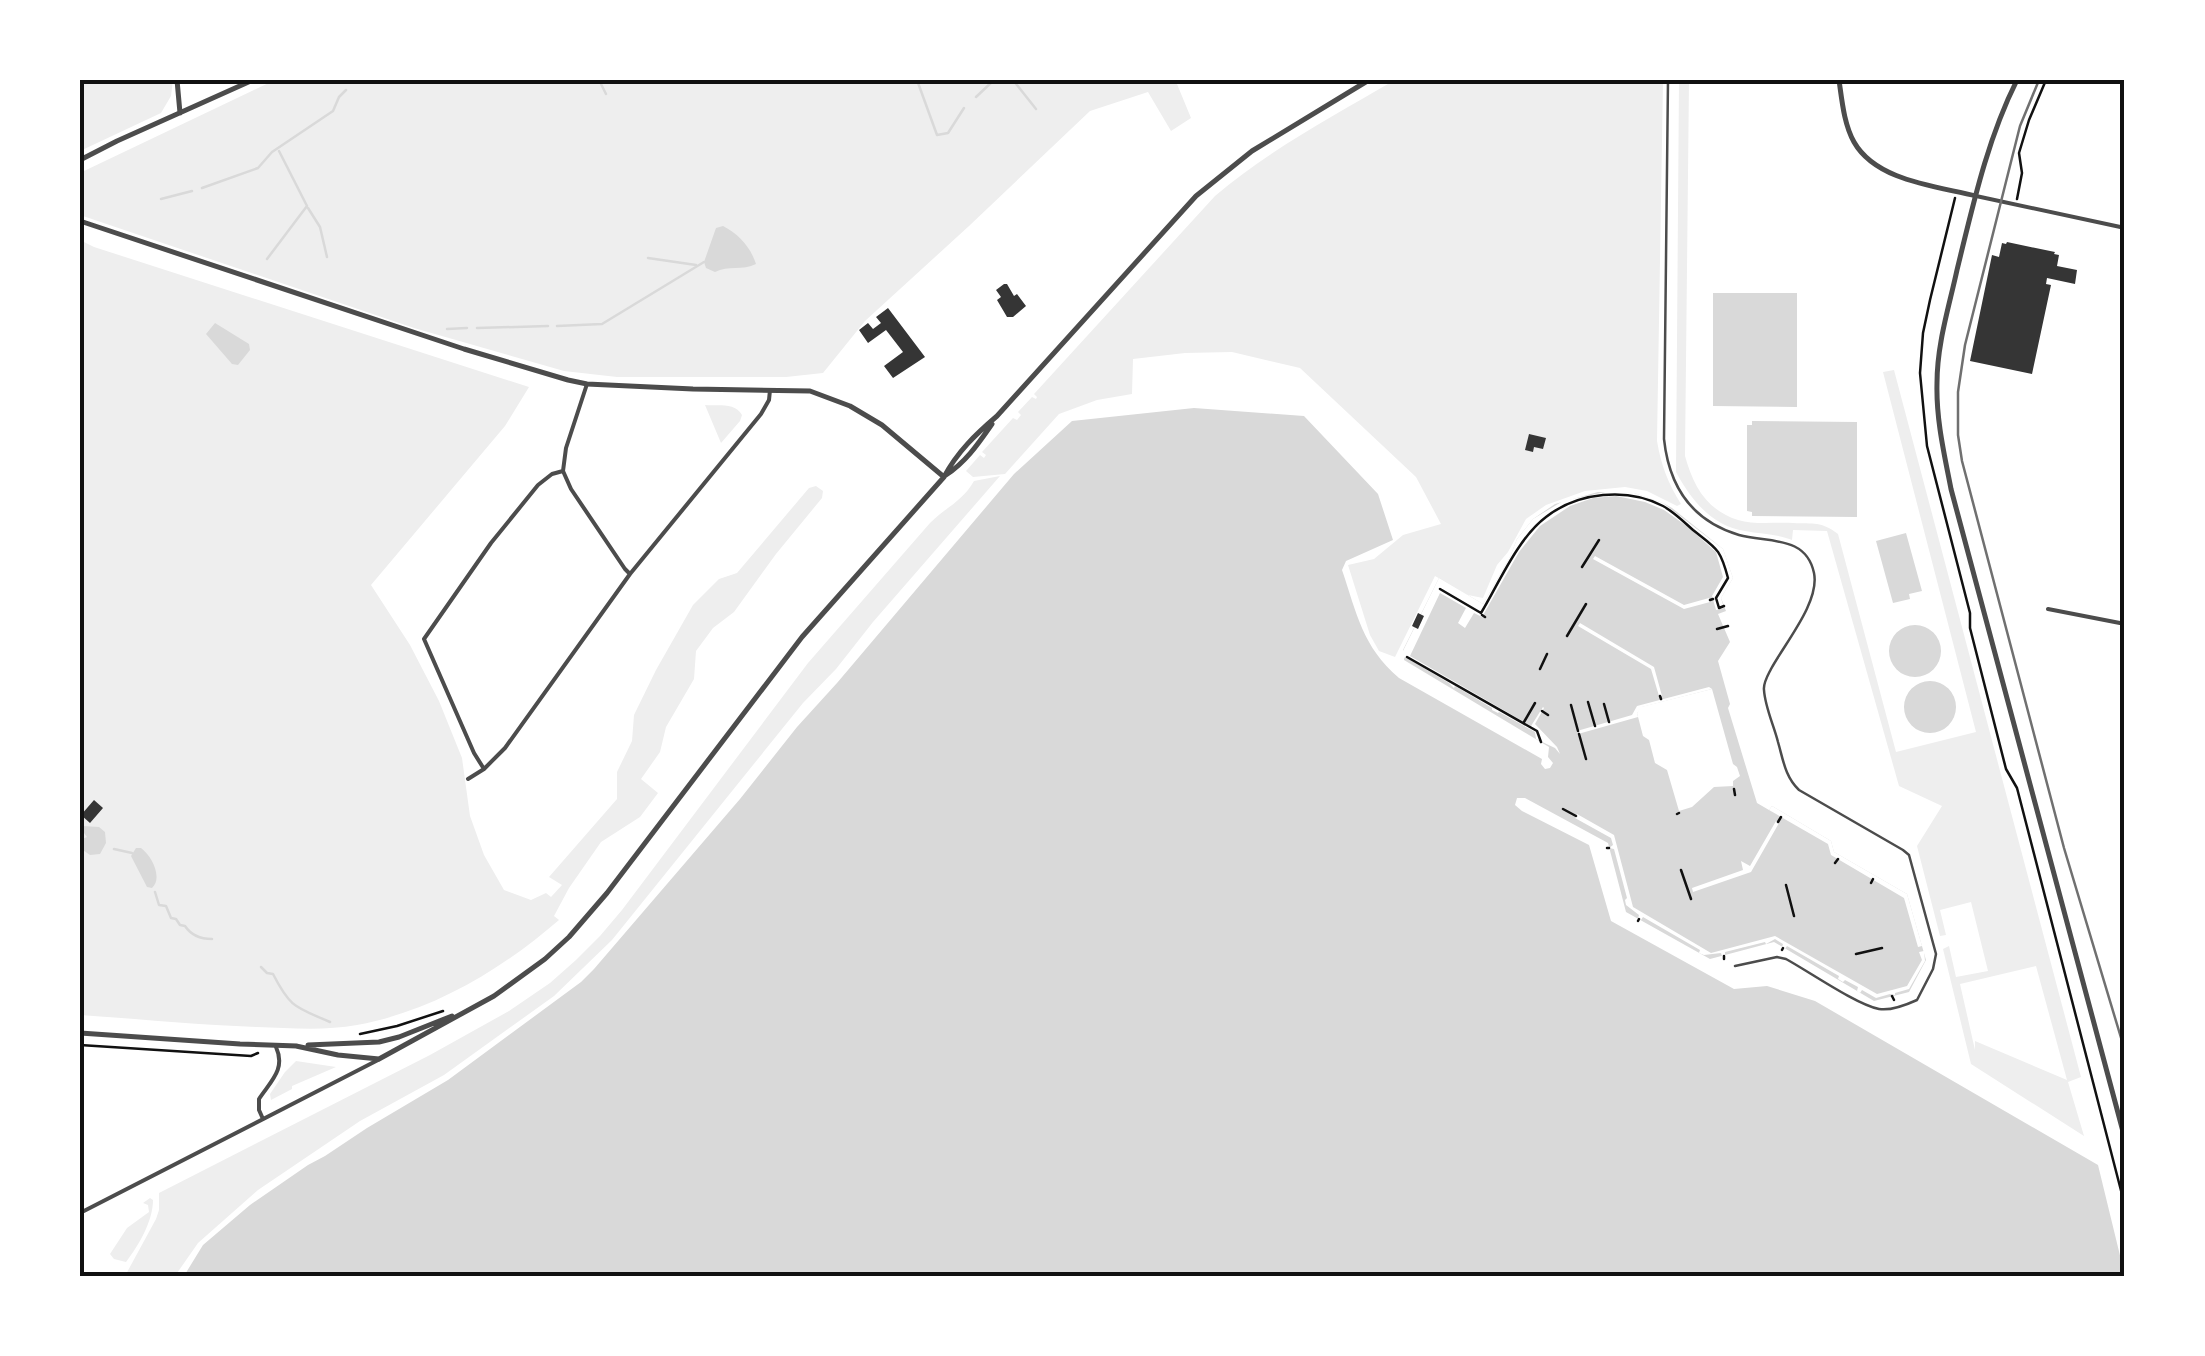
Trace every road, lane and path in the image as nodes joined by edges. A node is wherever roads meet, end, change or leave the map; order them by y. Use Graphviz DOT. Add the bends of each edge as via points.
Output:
graph roads {
  1 [pos="177,80"];
  2 [pos="253,80"];
  3 [pos="1369,80"];
  4 [pos="1668,80"];
  5 [pos="1839,80"];
  6 [pos="2017,80"];
  7 [pos="2046,80"];
  8 [pos="180,112"];
  9 [pos="80,160"];
  10 [pos="1976,196"];
  11 [pos="2016,206"];
  12 [pos="80,221"];
  13 [pos="2125,228"];
  14 [pos="587,384"];
  15 [pos="770,390"];
  16 [pos="563,470"];
  17 [pos="944,476"];
  18 [pos="1599,540"];
  19 [pos="1582,567"];
  20 [pos="630,574"];
  21 [pos="1440,589"];
  22 [pos="1586,604"];
  23 [pos="1724,606"];
  24 [pos="2048,608"];
  25 [pos="2125,624"];
  26 [pos="1728,626"];
  27 [pos="1718,629"];
  28 [pos="1567,636"];
  29 [pos="1547,654"];
  30 [pos="1407,657"];
  31 [pos="1540,669"];
  32 [pos="1588,702"];
  33 [pos="1535,703"];
  34 [pos="1604,704"];
  35 [pos="1571,706"];
  36 [pos="1542,711"];
  37 [pos="1548,715"];
  38 [pos="1524,722"];
  39 [pos="1609,722"];
  40 [pos="1595,726"];
  41 [pos="1541,742"];
  42 [pos="1586,759"];
  43 [pos="484,770"];
  44 [pos="468,779"];
  45 [pos="1734,789"];
  46 [pos="1735,794"];
  47 [pos="1563,809"];
  48 [pos="1576,816"];
  49 [pos="1781,817"];
  50 [pos="1778,822"];
  51 [pos="1681,870"];
  52 [pos="1786,885"];
  53 [pos="1691,899"];
  54 [pos="1794,916"];
  55 [pos="1882,948"];
  56 [pos="1856,954"];
  57 [pos="1735,966"];
  58 [pos="474,1008"];
  59 [pos="456,1009"];
  60 [pos="80,1033"];
  61 [pos="360,1034"];
  62 [pos="80,1044"];
  63 [pos="276,1046"];
  64 [pos="296,1046"];
  65 [pos="379,1059"];
  66 [pos="2117,1108"];
  67 [pos="2125,1113"];
  68 [pos="263,1119"];
  69 [pos="2106,1136"];
  70 [pos="2125,1139"];
  71 [pos="2125,1206"];
  72 [pos="80,1213"];
  1 -- 8 [label="street"];
  2 -- 8 [label="street"];
  3 -- 17 [label="street" via="1252,151 1196,196"];
  4 -- 57 [label="lane" via="1664,439 1672,477 1692,508 1714,524 1742,536 1787,541 1810,561 1813,596 1763,689 1787,774 1799,790 1909,855 1936,954 1917,1000 1880,1010 1786,959"];
  5 -- 10 [label="street" via="1848,127 1867,158 1908,179"];
  6 -- 10 [label="street"];
  7 -- 11 [label="path" via="2020,153"];
  8 -- 9 [label="street"];
  10 -- 11 [label="street"];
  10 -- 66 [label="street" via="1942,336 1939,434"];
  11 -- 13 [label="street"];
  12 -- 14 [label="street" via="464,350"];
  14 -- 15 [label="street"];
  14 -- 16 [label="street"];
  15 -- 17 [label="street" via="810,391 850,406"];
  15 -- 20 [label="street" via="762,414"];
  16 -- 20 [label="street"];
  16 -- 43 [label="street" via="538,484 424,638"];
  17 -- 58 [label="street" via="802,637 590,916"];
  18 -- 19 [label="path"];
  20 -- 43 [label="street"];
  21 -- 23 [label="path" via="1483,615 1520,547 1546,516 1611,494 1666,508 1722,553 1728,578 1716,598"];
  22 -- 28 [label="path"];
  24 -- 25 [label="street"];
  26 -- 27 [label="path"];
  29 -- 31 [label="path"];
  30 -- 41 [label="path" via="1537,731"];
  32 -- 40 [label="path"];
  33 -- 38 [label="path"];
  34 -- 39 [label="path"];
  35 -- 42 [label="path"];
  36 -- 37 [label="path"];
  43 -- 44 [label="street"];
  45 -- 46 [label="path"];
  47 -- 48 [label="path"];
  49 -- 50 [label="path"];
  51 -- 53 [label="path"];
  52 -- 54 [label="path"];
  55 -- 56 [label="path"];
  58 -- 64 [label="street" via="379,1042"];
  58 -- 65 [label="street"];
  59 -- 61 [label="path"];
  60 -- 63 [label="street"];
  62 -- 63 [label="path" via="252,1056"];
  63 -- 64 [label="street"];
  63 -- 68 [label="street" via="282,1059 260,1099"];
  64 -- 65 [label="street"];
  65 -- 68 [label="street"];
  66 -- 67 [label="street"];
  66 -- 70 [label="street"];
  68 -- 72 [label="street"];
  69 -- 71 [label="path"];
}
